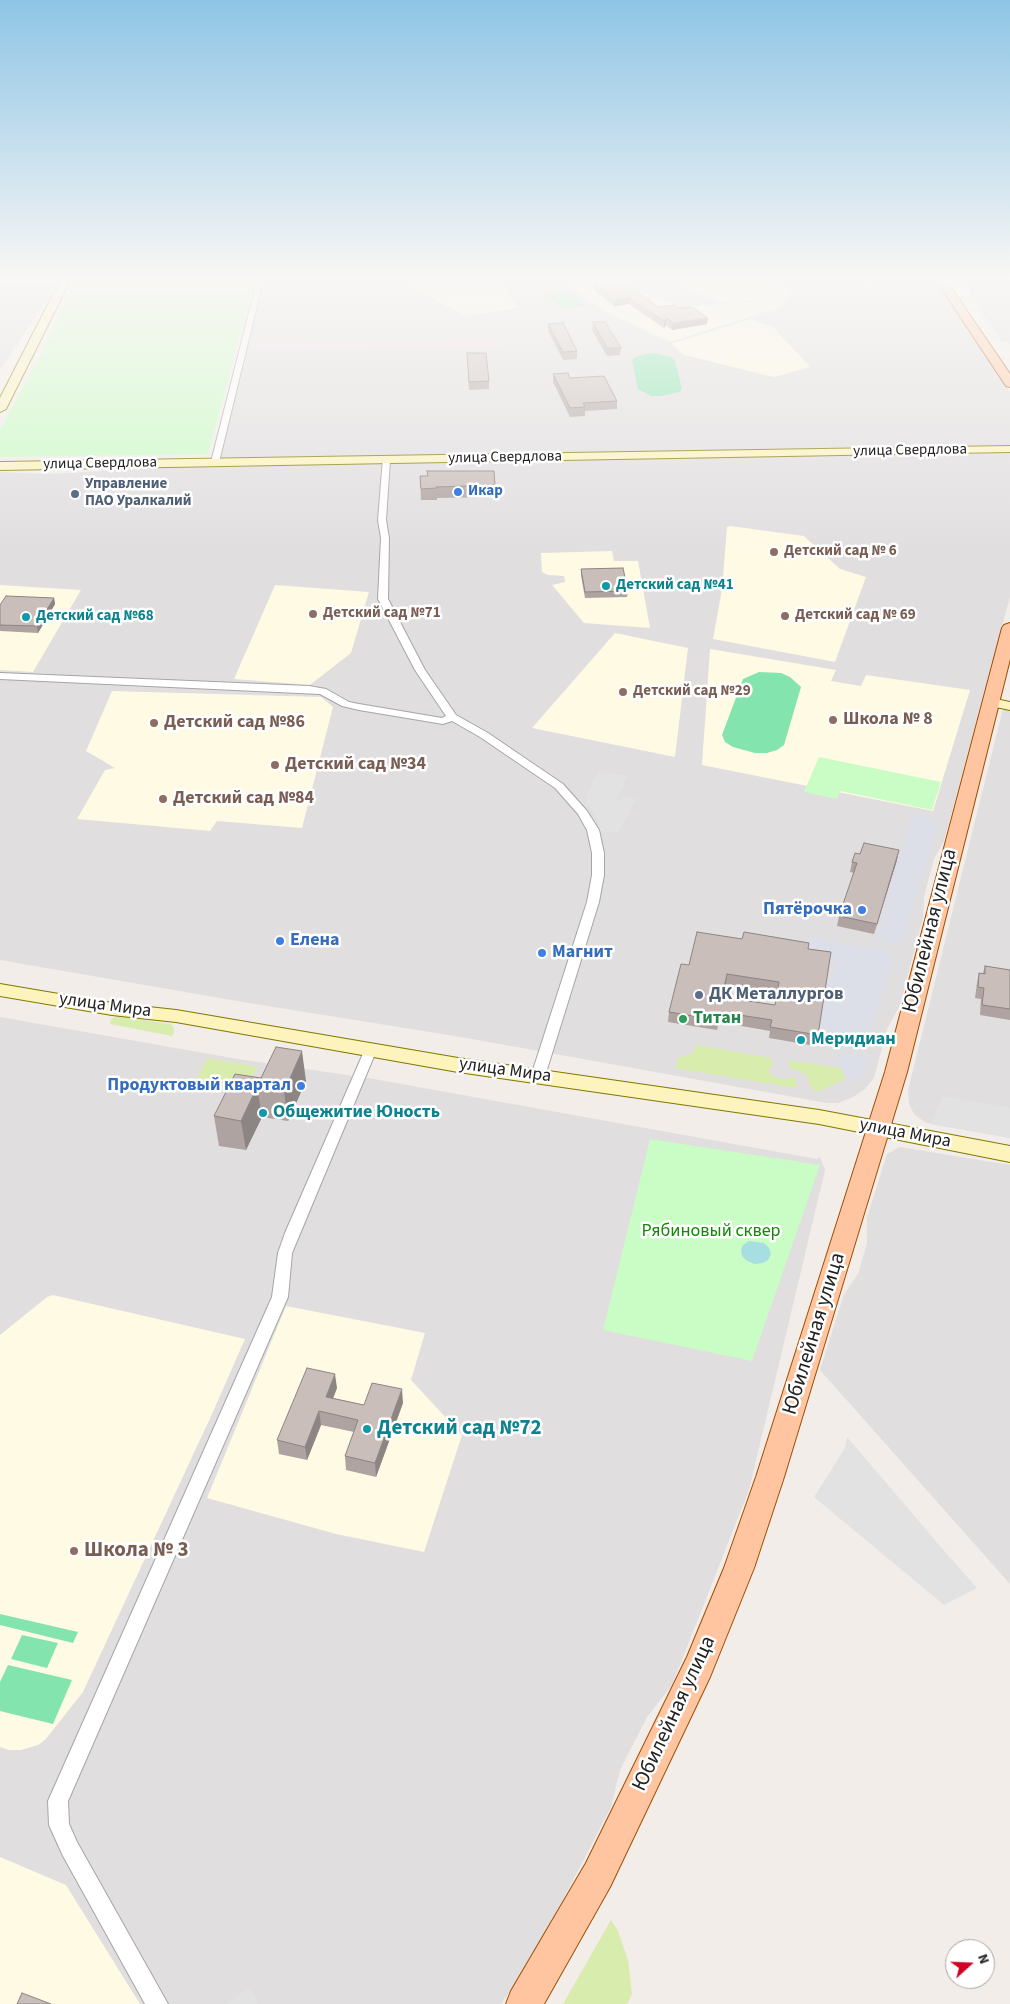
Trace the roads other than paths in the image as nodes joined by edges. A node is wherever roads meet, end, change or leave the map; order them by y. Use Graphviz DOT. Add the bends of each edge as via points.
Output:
graph roads {
  1 [pos="20,371"];
  2 [pos="238,371"];
  3 [pos="1002,371"];
  4 [pos="1010,383"];
  5 [pos="0,409"];
  6 [pos="1010,449"];
  7 [pos="386,460"];
  8 [pos="215,462"];
  9 [pos="0,466"];
  10 [pos="1010,628"];
  11 [pos="0,676"];
  12 [pos="1000,704"];
  13 [pos="452,717"];
  14 [pos="0,990"];
  15 [pos="371,1049"];
  16 [pos="538,1076"];
  17 [pos="879,1128"];
  18 [pos="1010,1154"];
  19 [pos="156,2004"];
  20 [pos="524,2004"];
  1 -- 5 [label="main road"];
  2 -- 8 [label="street"];
  3 -- 4 [label="main road"];
  6 -- 7 [label="main road, улица Свердлова"];
  7 -- 8 [label="main road, улица Свердлова"];
  7 -- 13 [label="street" via="382,520 383,599 420,670"];
  8 -- 9 [label="main road, улица Свердлова"];
  10 -- 12 [label="main road, Юбилейная улица"];
  11 -- 13 [label="street" via="309,689 323,691 346,704 359,707 443,721"];
  12 -- 17 [label="main road, Юбилейная улица"];
  13 -- 16 [label="street" via="560,786 593,830 598,854 593,902"];
  14 -- 15 [label="main road, улица Мира"];
  15 -- 16 [label="main road, улица Мира"];
  15 -- 19 [label="street" via="292,1232 285,1253 280,1297 58,1801 59,1825 70,1849"];
  16 -- 17 [label="main road, улица Мира"];
  17 -- 18 [label="main road, улица Мира"];
  17 -- 20 [label="main road, Юбилейная улица" via="770,1478 739,1568 703,1657 598,1875"];
}
